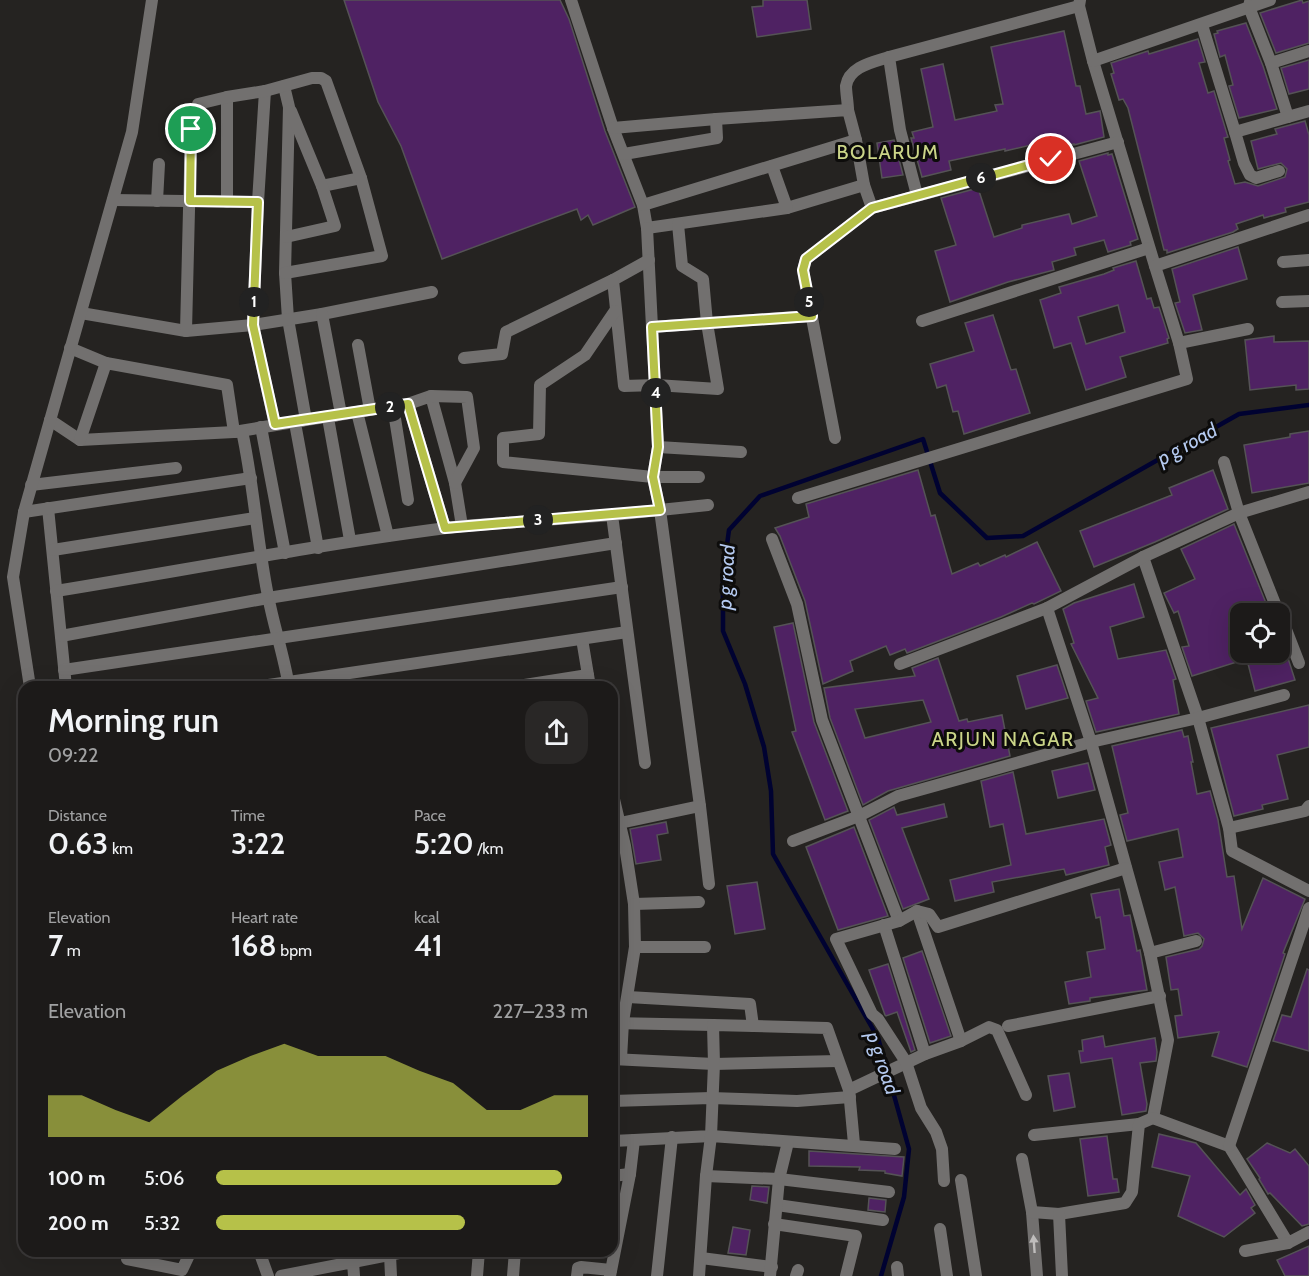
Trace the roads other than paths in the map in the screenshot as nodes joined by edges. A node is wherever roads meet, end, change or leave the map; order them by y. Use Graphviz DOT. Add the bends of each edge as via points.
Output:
graph roads {
  1 [pos="152,0"];
  2 [pos="571,0"];
  3 [pos="1270,0"];
  4 [pos="1080,3"];
  5 [pos="1250,4"];
  6 [pos="1202,25"];
  7 [pos="1309,51"];
  8 [pos="889,57"];
  9 [pos="1093,61"];
  10 [pos="1271,63"];
  11 [pos="284,86"];
  12 [pos="265,92"];
  13 [pos="227,97"];
  14 [pos="289,107"];
  15 [pos="848,110"];
  16 [pos="1309,111"];
  17 [pos="1288,117"];
  18 [pos="716,119"];
  19 [pos="613,128"];
  20 [pos="1235,132"];
  21 [pos="856,140"];
  22 [pos="1118,142"];
  23 [pos="624,154"];
  24 [pos="159,165"];
  25 [pos="772,166"];
  26 [pos="1279,171"];
  27 [pos="361,178"];
  28 [pos="864,185"];
  29 [pos="322,186"];
  30 [pos="917,195"];
  31 [pos="113,200"];
  32 [pos="157,201"];
  33 [pos="190,201"];
  34 [pos="227,202"];
  35 [pos="258,202"];
  36 [pos="643,205"];
  37 [pos="787,208"];
  38 [pos="872,208"];
  39 [pos="1309,215"];
  40 [pos="678,224"];
  41 [pos="647,228"];
  42 [pos="286,237"];
  43 [pos="1149,248"];
  44 [pos="649,260"];
  45 [pos="1309,260"];
  46 [pos="1283,262"];
  47 [pos="1155,266"];
  48 [pos="285,273"];
  49 [pos="613,280"];
  50 [pos="432,292"];
  51 [pos="1309,301"];
  52 [pos="1282,302"];
  53 [pos="615,311"];
  54 [pos="81,313"];
  55 [pos="322,314"];
  56 [pos="812,316"];
  57 [pos="288,320"];
  58 [pos="922,321"];
  59 [pos="707,323"];
  60 [pos="253,325"];
  61 [pos="652,327"];
  62 [pos="1248,329"];
  63 [pos="186,331"];
  64 [pos="1179,343"];
  65 [pos="358,345"];
  66 [pos="70,348"];
  67 [pos="464,358"];
  68 [pos="106,363"];
  69 [pos="656,385"];
  70 [pos="431,396"];
  71 [pos="408,404"];
  72 [pos="393,406"];
  73 [pos="370,410"];
  74 [pos="357,412"];
  75 [pos="341,414"];
  76 [pos="50,420"];
  77 [pos="306,420"];
  78 [pos="275,424"];
  79 [pos="261,427"];
  80 [pos="234,432"];
  81 [pos="835,438"];
  82 [pos="80,440"];
  83 [pos="658,447"];
  84 [pos="741,452"];
  85 [pos="1224,462"];
  86 [pos="176,468"];
  87 [pos="653,477"];
  88 [pos="699,477"];
  89 [pos="250,478"];
  90 [pos="455,483"];
  91 [pos="31,485"];
  92 [pos="1309,492"];
  93 [pos="798,498"];
  94 [pos="408,500"];
  95 [pos="708,505"];
  96 [pos="48,508"];
  97 [pos="660,510"];
  98 [pos="24,512"];
  99 [pos="1239,513"];
  100 [pos="612,515"];
  101 [pos="255,518"];
  102 [pos="462,526"];
  103 [pos="445,528"];
  104 [pos="388,536"];
  105 [pos="772,539"];
  106 [pos="350,540"];
  107 [pos="616,543"];
  108 [pos="318,548"];
  109 [pos="53,550"];
  110 [pos="285,553"];
  111 [pos="262,557"];
  112 [pos="1143,557"];
  113 [pos="622,587"];
  114 [pos="56,591"];
  115 [pos="268,598"];
  116 [pos="1275,603"];
  117 [pos="1047,608"];
  118 [pos="627,632"];
  119 [pos="61,636"];
  120 [pos="279,639"];
  121 [pos="582,639"];
  122 [pos="1290,641"];
  123 [pos="1299,663"];
  124 [pos="900,664"];
  125 [pos="64,670"];
  126 [pos="29,681"];
  127 [pos="65,681"];
  128 [pos="287,681"];
  129 [pos="308,681"];
  130 [pos="589,681"];
  131 [pos="1284,695"];
  132 [pos="1198,718"];
  133 [pos="1091,742"];
  134 [pos="645,763"];
  135 [pos="700,806"];
  136 [pos="1309,806"];
  137 [pos="618,815"];
  138 [pos="859,816"];
  139 [pos="620,823"];
  140 [pos="1229,828"];
  141 [pos="793,841"];
  142 [pos="625,846"];
  143 [pos="618,847"];
  144 [pos="1126,868"];
  145 [pos="709,884"];
  146 [pos="1309,891"];
  147 [pos="699,902"];
  148 [pos="634,904"];
  149 [pos="1309,908"];
  150 [pos="917,911"];
  151 [pos="899,921"];
  152 [pos="884,925"];
  153 [pos="1196,941"];
  154 [pos="635,946"];
  155 [pos="705,947"];
  156 [pos="1150,953"];
  157 [pos="1160,996"];
  158 [pos="628,997"];
  159 [pos="618,1022"];
  160 [pos="713,1025"];
  161 [pos="753,1026"];
  162 [pos="1008,1026"];
  163 [pos="961,1041"];
  164 [pos="925,1054"];
  165 [pos="618,1059"];
  166 [pos="838,1061"];
  167 [pos="904,1063"];
  168 [pos="714,1064"];
  169 [pos="850,1093"];
  170 [pos="1026,1095"];
  171 [pos="711,1098"];
  172 [pos="618,1101"];
  173 [pos="1153,1119"];
  174 [pos="1139,1124"];
  175 [pos="1034,1135"];
  176 [pos="711,1136"];
  177 [pos="672,1137"];
  178 [pos="634,1140"];
  179 [pos="618,1141"];
  180 [pos="788,1143"];
  181 [pos="854,1144"];
  182 [pos="1229,1146"];
  183 [pos="895,1149"];
  184 [pos="1022,1159"];
  185 [pos="630,1174"];
  186 [pos="618,1175"];
  187 [pos="706,1176"];
  188 [pos="779,1179"];
  189 [pos="962,1180"];
  190 [pos="945,1181"];
  191 [pos="889,1192"];
  192 [pos="777,1205"];
  193 [pos="1032,1212"];
  194 [pos="1059,1214"];
  195 [pos="883,1220"];
  196 [pos="774,1224"];
  197 [pos="940,1229"];
  198 [pos="1309,1232"];
  199 [pos="618,1233"];
  200 [pos="1288,1243"];
  201 [pos="1245,1251"];
  202 [pos="188,1257"];
  203 [pos="261,1257"];
  204 [pos="379,1257"];
  205 [pos="390,1257"];
  206 [pos="479,1257"];
  207 [pos="515,1257"];
  208 [pos="613,1257"];
  209 [pos="701,1258"];
  210 [pos="127,1259"];
  211 [pos="353,1262"];
  212 [pos="318,1272"];
  213 [pos="771,1272"];
  214 [pos="610,1273"];
  215 [pos="268,1276"];
  216 [pos="281,1276"];
  217 [pos="354,1276"];
  218 [pos="391,1276"];
  219 [pos="477,1276"];
  220 [pos="513,1276"];
  221 [pos="577,1276"];
  222 [pos="657,1276"];
  223 [pos="699,1276"];
  224 [pos="846,1276"];
  225 [pos="947,1276"];
  226 [pos="976,1276"];
  227 [pos="1037,1276"];
  228 [pos="1062,1276"];
  1 -- 31 [label="street" via="132,132"];
  2 -- 19 [label="street"];
  3 -- 5 [label="street"];
  4 -- 8 [label="street"];
  4 -- 9 [label="street"];
  5 -- 6 [label="street"];
  5 -- 10 [label="street"];
  6 -- 9 [label="street"];
  6 -- 20 [label="street"];
  7 -- 10 [label="street"];
  8 -- 15 [label="street" via="860,67 850,75 846,86"];
  8 -- 30 [label="street" via="900,130"];
  9 -- 22 [label="street"];
  10 -- 17 [label="street"];
  11 -- 12 [label="street"];
  11 -- 14 [label="street"];
  11 -- 27 [label="street" via="315,77 326,81"];
  12 -- 13 [label="street"];
  12 -- 35 [label="street"];
  13 -- 33 [label="street" via="198,104 191,129"];
  13 -- 34 [label="street"];
  14 -- 29 [label="street"];
  14 -- 42 [label="street"];
  15 -- 18 [label="street"];
  15 -- 21 [label="street"];
  16 -- 17 [label="street"];
  17 -- 20 [label="street"];
  18 -- 19 [label="street"];
  18 -- 23 [label="street" via="717,138"];
  19 -- 23 [label="street"];
  20 -- 26 [label="street" via="1250,176"];
  21 -- 25 [label="street"];
  21 -- 28 [label="street"];
  22 -- 30 [label="street"];
  22 -- 43 [label="street"];
  23 -- 36 [label="street"];
  24 -- 32 [label="street"];
  25 -- 36 [label="street"];
  25 -- 37 [label="street"];
  27 -- 29 [label="street"];
  27 -- 48 [label="street" via="382,256"];
  28 -- 37 [label="street"];
  28 -- 38 [label="street"];
  29 -- 42 [label="street" via="334,226"];
  30 -- 38 [label="street"];
  31 -- 32 [label="street"];
  31 -- 54 [label="street"];
  32 -- 33 [label="street"];
  33 -- 34 [label="street"];
  33 -- 63 [label="street"];
  34 -- 35 [label="street"];
  35 -- 60 [label="street"];
  36 -- 41 [label="street"];
  37 -- 40 [label="street"];
  38 -- 56 [label="street" via="806,259 803,270"];
  39 -- 47 [label="street"];
  40 -- 41 [label="street"];
  40 -- 59 [label="street" via="682,266 703,279"];
  41 -- 44 [label="street"];
  42 -- 48 [label="street"];
  43 -- 47 [label="street"];
  43 -- 58 [label="street"];
  44 -- 49 [label="street"];
  44 -- 61 [label="street"];
  45 -- 46 [label="street"];
  47 -- 64 [label="street"];
  48 -- 57 [label="street"];
  49 -- 53 [label="street"];
  49 -- 67 [label="street" via="507,332 502,354"];
  50 -- 55 [label="street"];
  51 -- 52 [label="street"];
  53 -- 69 [label="street" via="624,386"];
  53 -- 87 [label="street" via="585,355 540,385 539,434 503,438 503,462"];
  54 -- 63 [label="street"];
  54 -- 66 [label="street"];
  55 -- 57 [label="street"];
  55 -- 75 [label="street"];
  56 -- 59 [label="street"];
  56 -- 81 [label="street"];
  57 -- 60 [label="street"];
  57 -- 77 [label="street"];
  59 -- 61 [label="street"];
  59 -- 69 [label="street" via="718,389"];
  60 -- 63 [label="street"];
  60 -- 78 [label="street"];
  61 -- 69 [label="street"];
  62 -- 64 [label="street"];
  64 -- 93 [label="street" via="1187,379"];
  65 -- 73 [label="street"];
  66 -- 68 [label="street"];
  66 -- 76 [label="street"];
  68 -- 80 [label="street" via="227,385"];
  68 -- 82 [label="street"];
  69 -- 83 [label="street"];
  70 -- 71 [label="street"];
  70 -- 90 [label="street"];
  70 -- 90 [label="street" via="467,397 474,448"];
  71 -- 72 [label="street"];
  71 -- 103 [label="street"];
  72 -- 73 [label="street"];
  72 -- 94 [label="street"];
  73 -- 74 [label="street"];
  74 -- 75 [label="street"];
  74 -- 104 [label="street"];
  75 -- 77 [label="street"];
  75 -- 106 [label="street" via="328,418"];
  76 -- 82 [label="street"];
  76 -- 91 [label="street"];
  77 -- 78 [label="street"];
  77 -- 108 [label="street" via="295,423"];
  78 -- 79 [label="street"];
  79 -- 80 [label="street"];
  79 -- 110 [label="street"];
  80 -- 82 [label="street"];
  80 -- 89 [label="street" via="242,431"];
  83 -- 84 [label="street"];
  83 -- 87 [label="street"];
  85 -- 99 [label="street"];
  86 -- 91 [label="street"];
  87 -- 88 [label="street"];
  87 -- 97 [label="street"];
  89 -- 96 [label="street"];
  89 -- 101 [label="street"];
  90 -- 102 [label="street"];
  91 -- 98 [label="street"];
  92 -- 99 [label="street"];
  95 -- 97 [label="street"];
  96 -- 98 [label="street"];
  96 -- 109 [label="street"];
  97 -- 100 [label="street"];
  97 -- 135 [label="street"];
  98 -- 126 [label="street" via="13,577"];
  99 -- 112 [label="street"];
  99 -- 116 [label="street"];
  100 -- 102 [label="street"];
  100 -- 107 [label="street"];
  101 -- 109 [label="street"];
  101 -- 111 [label="street"];
  102 -- 103 [label="street"];
  103 -- 104 [label="street"];
  104 -- 106 [label="street"];
  105 -- 138 [label="street" via="797,604 822,720"];
  106 -- 108 [label="street"];
  107 -- 113 [label="street"];
  107 -- 115 [label="street"];
  108 -- 110 [label="street"];
  109 -- 114 [label="street"];
  110 -- 111 [label="street"];
  111 -- 114 [label="street"];
  111 -- 115 [label="street"];
  112 -- 117 [label="street"];
  112 -- 132 [label="street"];
  113 -- 118 [label="street"];
  113 -- 120 [label="street"];
  114 -- 119 [label="street"];
  115 -- 119 [label="street"];
  115 -- 120 [label="street"];
  117 -- 124 [label="street"];
  117 -- 133 [label="street"];
  118 -- 121 [label="street"];
  118 -- 134 [label="street"];
  119 -- 125 [label="street"];
  120 -- 125 [label="street"];
  120 -- 128 [label="street"];
  121 -- 129 [label="street"];
  121 -- 130 [label="street"];
  122 -- 123 [label="street"];
  125 -- 127 [label="street"];
  131 -- 132 [label="street"];
  132 -- 133 [label="street"];
  132 -- 140 [label="street"];
  133 -- 138 [label="street" via="898,796"];
  133 -- 144 [label="street"];
  135 -- 139 [label="street"];
  135 -- 145 [label="street"];
  136 -- 140 [label="street" via="1305,811"];
  137 -- 139 [label="street"];
  138 -- 141 [label="street"];
  138 -- 151 [label="street"];
  139 -- 142 [label="street"];
  140 -- 146 [label="street" via="1232,851"];
  142 -- 143 [label="street"];
  142 -- 148 [label="street"];
  144 -- 150 [label="street" via="938,927 929,914"];
  144 -- 156 [label="street"];
  147 -- 148 [label="street"];
  148 -- 154 [label="street"];
  149 -- 182 [label="street"];
  150 -- 151 [label="street"];
  150 -- 163 [label="street"];
  151 -- 152 [label="street"];
  152 -- 164 [label="street"];
  152 -- 167 [label="street" via="836,939 872,1014"];
  153 -- 156 [label="street"];
  154 -- 155 [label="street"];
  154 -- 158 [label="street"];
  156 -- 157 [label="street"];
  157 -- 162 [label="street"];
  157 -- 173 [label="street" via="1168,1040"];
  158 -- 159 [label="street"];
  158 -- 161 [label="street" via="750,1004"];
  159 -- 160 [label="street"];
  160 -- 161 [label="street"];
  160 -- 168 [label="street"];
  161 -- 166 [label="street" via="827,1028"];
  163 -- 164 [label="street"];
  163 -- 170 [label="street" via="989,1027 997,1030"];
  164 -- 167 [label="street"];
  165 -- 168 [label="street"];
  166 -- 168 [label="street"];
  166 -- 169 [label="street"];
  167 -- 169 [label="street"];
  167 -- 190 [label="street" via="942,1149"];
  168 -- 171 [label="street"];
  169 -- 171 [label="street" via="797,1101"];
  169 -- 181 [label="street"];
  171 -- 172 [label="street"];
  171 -- 176 [label="street"];
  173 -- 174 [label="street"];
  173 -- 182 [label="street"];
  174 -- 175 [label="street"];
  174 -- 194 [label="street" via="1130,1198 1125,1203"];
  176 -- 177 [label="street"];
  176 -- 180 [label="street"];
  176 -- 187 [label="street"];
  177 -- 178 [label="street"];
  177 -- 222 [label="street"];
  178 -- 179 [label="street"];
  178 -- 185 [label="street"];
  180 -- 181 [label="street"];
  180 -- 188 [label="street"];
  181 -- 183 [label="street"];
  182 -- 200 [label="street"];
  184 -- 193 [label="street"];
  185 -- 186 [label="street"];
  185 -- 199 [label="street"];
  187 -- 188 [label="street"];
  187 -- 209 [label="street"];
  188 -- 191 [label="street"];
  188 -- 192 [label="street"];
  189 -- 226 [label="street"];
  192 -- 195 [label="street"];
  192 -- 196 [label="street"];
  193 -- 194 [label="street"];
  227 -- 193 [label="street, one-way"];
  194 -- 228 [label="street"];
  196 -- 213 [label="street"];
  196 -- 224 [label="street" via="856,1236"];
  197 -- 225 [label="street"];
  198 -- 200 [label="street"];
  200 -- 201 [label="street"];
  202 -- 210 [label="street" via="182,1270"];
  203 -- 215 [label="street"];
  204 -- 211 [label="street"];
  205 -- 218 [label="street"];
  206 -- 219 [label="street"];
  207 -- 220 [label="street"];
  208 -- 214 [label="street"];
  209 -- 213 [label="street"];
  209 -- 223 [label="street"];
  211 -- 212 [label="street"];
  211 -- 217 [label="street"];
  212 -- 216 [label="street"];
  214 -- 221 [label="street" via="581,1267"];
}
